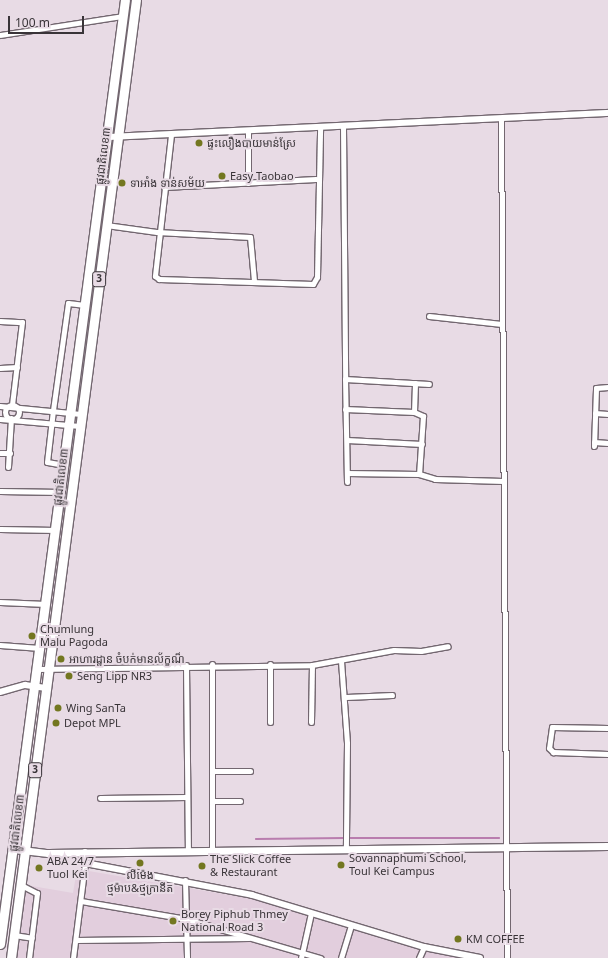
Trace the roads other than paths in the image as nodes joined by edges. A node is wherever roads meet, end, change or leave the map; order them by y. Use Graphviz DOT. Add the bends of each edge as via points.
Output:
graph roads {
  1 [pos="125,0"];
  2 [pos="136,0"];
  3 [pos="123,16"];
  4 [pos="0,36"];
  5 [pos="608,114"];
  6 [pos="501,119"];
  7 [pos="343,128"];
  8 [pos="320,129"];
  9 [pos="248,133"];
  10 [pos="171,135"];
  11 [pos="107,137"];
  12 [pos="118,138"];
  13 [pos="316,179"];
  14 [pos="248,183"];
  15 [pos="164,187"];
  16 [pos="106,225"];
  17 [pos="157,232"];
  18 [pos="254,281"];
  19 [pos="85,305"];
  20 [pos="429,316"];
  21 [pos="0,322"];
  22 [pos="502,324"];
  23 [pos="16,367"];
  24 [pos="0,368"];
  25 [pos="345,379"];
  26 [pos="416,383"];
  27 [pos="429,384"];
  28 [pos="608,387"];
  29 [pos="12,405"];
  30 [pos="0,406"];
  31 [pos="345,409"];
  32 [pos="53,410"];
  33 [pos="71,412"];
  34 [pos="414,412"];
  35 [pos="595,413"];
  36 [pos="81,414"];
  37 [pos="608,414"];
  38 [pos="11,418"];
  39 [pos="0,419"];
  40 [pos="51,423"];
  41 [pos="69,425"];
  42 [pos="80,426"];
  43 [pos="347,440"];
  44 [pos="608,443"];
  45 [pos="422,444"];
  46 [pos="10,453"];
  47 [pos="0,454"];
  48 [pos="64,465"];
  49 [pos="8,467"];
  50 [pos="347,473"];
  51 [pos="419,474"];
  52 [pos="503,481"];
  53 [pos="348,482"];
  54 [pos="0,491"];
  55 [pos="61,492"];
  56 [pos="0,529"];
  57 [pos="56,530"];
  58 [pos="0,602"];
  59 [pos="46,604"];
  60 [pos="0,645"];
  61 [pos="448,646"];
  62 [pos="40,648"];
  63 [pos="341,661"];
  64 [pos="212,664"];
  65 [pos="270,664"];
  66 [pos="186,665"];
  67 [pos="312,665"];
  68 [pos="37,669"];
  69 [pos="48,670"];
  70 [pos="35,687"];
  71 [pos="46,688"];
  72 [pos="0,692"];
  73 [pos="392,695"];
  74 [pos="346,697"];
  75 [pos="270,722"];
  76 [pos="312,722"];
  77 [pos="608,728"];
  78 [pos="608,754"];
  79 [pos="250,771"];
  80 [pos="212,772"];
  81 [pos="187,797"];
  82 [pos="100,798"];
  83 [pos="212,801"];
  84 [pos="240,801"];
  85 [pos="346,841"];
  86 [pos="506,846"];
  87 [pos="608,846"];
  88 [pos="14,849"];
  89 [pos="212,849"];
  90 [pos="188,850"];
  91 [pos="25,851"];
  92 [pos="85,852"];
  93 [pos="85,863"];
  94 [pos="186,880"];
  95 [pos="21,885"];
  96 [pos="81,901"];
  97 [pos="312,913"];
  98 [pos="186,919"];
  99 [pos="351,925"];
  100 [pos="14,935"];
  101 [pos="32,938"];
  102 [pos="255,938"];
  103 [pos="186,939"];
  104 [pos="76,940"];
  105 [pos="0,944"];
  106 [pos="424,946"];
  107 [pos="301,951"];
  108 [pos="11,958"];
  109 [pos="29,958"];
  110 [pos="73,958"];
  111 [pos="187,958"];
  112 [pos="301,958"];
  113 [pos="320,958"];
  114 [pos="341,958"];
  115 [pos="419,958"];
  116 [pos="480,958"];
  117 [pos="507,958"];
  1 -- 3 [label="highway, ផ្លូវជាតិលេខ៣ / 3"];
  2 -- 12 [label="highway, ផ្លូវជាតិលេខ៣ / 3"];
  3 -- 4 [label="street"];
  3 -- 11 [label="highway, ផ្លូវជាតិលេខ៣ / 3"];
  5 -- 6 [label="street"];
  6 -- 7 [label="street"];
  6 -- 22 [label="street"];
  7 -- 8 [label="street"];
  7 -- 25 [label="street"];
  8 -- 9 [label="street"];
  8 -- 13 [label="street"];
  9 -- 10 [label="street"];
  9 -- 14 [label="street"];
  10 -- 12 [label="street"];
  10 -- 15 [label="street"];
  11 -- 12 [label="street"];
  11 -- 19 [label="highway, ផ្លូវជាតិលេខ៣ / 3"];
  12 -- 16 [label="highway, ផ្លូវជាតិលេខ៣ / 3"];
  13 -- 14 [label="street"];
  13 -- 18 [label="street" via="316,282"];
  14 -- 15 [label="street"];
  15 -- 17 [label="street"];
  16 -- 17 [label="street"];
  16 -- 36 [label="highway, ផ្លូវជាតិលេខ៣ / 3"];
  17 -- 18 [label="street" via="250,237"];
  17 -- 18 [label="street" via="154,271 159,279"];
  19 -- 32 [label="street" via="68,303"];
  19 -- 33 [label="highway, ផ្លូវជាតិលេខ៣ / 3"];
  20 -- 22 [label="street"];
  21 -- 23 [label="street" via="22,320"];
  22 -- 52 [label="street"];
  23 -- 24 [label="street"];
  23 -- 29 [label="street"];
  25 -- 26 [label="street"];
  25 -- 31 [label="street"];
  26 -- 27 [label="street"];
  26 -- 34 [label="street"];
  28 -- 35 [label="street" via="596,388"];
  29 -- 30 [label="street"];
  29 -- 32 [label="street"];
  29 -- 38 [label="street" via="5,412"];
  29 -- 38 [label="street" via="18,412"];
  31 -- 34 [label="street"];
  31 -- 43 [label="street"];
  32 -- 33 [label="street"];
  32 -- 40 [label="street"];
  33 -- 36 [label="street"];
  33 -- 41 [label="highway, ផ្លូវជាតិលេខ៣ / 3"];
  34 -- 45 [label="street" via="423,416"];
  35 -- 37 [label="street"];
  35 -- 44 [label="street" via="594,444"];
  36 -- 42 [label="highway, ផ្លូវជាតិលេខ៣ / 3"];
  38 -- 39 [label="street"];
  38 -- 40 [label="street"];
  38 -- 46 [label="street"];
  40 -- 41 [label="street"];
  40 -- 48 [label="street" via="47,462"];
  41 -- 42 [label="street"];
  41 -- 48 [label="highway, ផ្លូវជាតិលេខ៣ / 3"];
  42 -- 69 [label="highway, ផ្លូវជាតិលេខ៣ / 3"];
  43 -- 45 [label="street"];
  43 -- 50 [label="street"];
  45 -- 51 [label="street"];
  46 -- 47 [label="street"];
  46 -- 49 [label="street"];
  48 -- 55 [label="highway, ផ្លូវជាតិលេខ៣ / 3"];
  50 -- 51 [label="street"];
  50 -- 53 [label="street"];
  51 -- 52 [label="street" via="435,479"];
  52 -- 86 [label="street"];
  54 -- 55 [label="street"];
  55 -- 57 [label="highway, ផ្លូវជាតិលេខ៣ / 3"];
  56 -- 57 [label="street"];
  57 -- 59 [label="highway, ផ្លូវជាតិលេខ៣ / 3"];
  58 -- 59 [label="street"];
  59 -- 62 [label="highway, ផ្លូវជាតិលេខ៣ / 3"];
  60 -- 62 [label="street"];
  61 -- 63 [label="street" via="421,651 394,650"];
  62 -- 68 [label="highway, ផ្លូវជាតិលេខ៣ / 3"];
  63 -- 67 [label="street"];
  63 -- 74 [label="street"];
  64 -- 65 [label="street"];
  64 -- 66 [label="street"];
  64 -- 80 [label="street"];
  65 -- 67 [label="street"];
  65 -- 75 [label="street"];
  66 -- 69 [label="street"];
  66 -- 81 [label="street"];
  67 -- 76 [label="street"];
  68 -- 69 [label="street"];
  68 -- 70 [label="highway, ផ្លូវជាតិលេខ៣ / 3"];
  69 -- 71 [label="highway, ផ្លូវជាតិលេខ៣ / 3"];
  70 -- 71 [label="street"];
  70 -- 72 [label="street" via="25,685"];
  70 -- 88 [label="highway, ផ្លូវជាតិលេខ៣ / 3"];
  71 -- 91 [label="highway, ផ្លូវជាតិលេខ៣ / 3"];
  73 -- 74 [label="street"];
  74 -- 85 [label="street"];
  77 -- 78 [label="street" via="552,727 549,748 553,752"];
  79 -- 80 [label="street"];
  80 -- 83 [label="street"];
  81 -- 82 [label="street"];
  81 -- 90 [label="street"];
  83 -- 84 [label="street"];
  83 -- 89 [label="street"];
  85 -- 86 [label="main road"];
  85 -- 89 [label="main road"];
  86 -- 87 [label="main road"];
  86 -- 117 [label="street"];
  88 -- 91 [label="main road"];
  88 -- 105 [label="highway, ផ្លូវជាតិលេខ៣ / 3"];
  89 -- 90 [label="main road"];
  90 -- 92 [label="main road"];
  91 -- 92 [label="main road"];
  91 -- 95 [label="highway, ផ្លូវជាតិលេខ៣ / 3"];
  92 -- 93 [label="street"];
  93 -- 94 [label="street"];
  93 -- 96 [label="street"];
  94 -- 97 [label="street"];
  94 -- 98 [label="street"];
  95 -- 100 [label="highway, ផ្លូវជាតិលេខ៣ / 3"];
  95 -- 101 [label="street" via="37,893"];
  96 -- 98 [label="street"];
  96 -- 104 [label="street"];
  97 -- 99 [label="street"];
  97 -- 107 [label="street"];
  98 -- 102 [label="street"];
  98 -- 103 [label="street"];
  99 -- 106 [label="street"];
  99 -- 114 [label="street"];
  100 -- 101 [label="street"];
  100 -- 108 [label="highway, ផ្លូវជាតិលេខ៣ / 3"];
  101 -- 109 [label="street"];
  102 -- 103 [label="street"];
  102 -- 107 [label="street"];
  103 -- 104 [label="street"];
  103 -- 111 [label="street"];
  104 -- 110 [label="street"];
  106 -- 115 [label="street"];
  106 -- 116 [label="street"];
  107 -- 112 [label="street"];
  107 -- 113 [label="street"];
}
